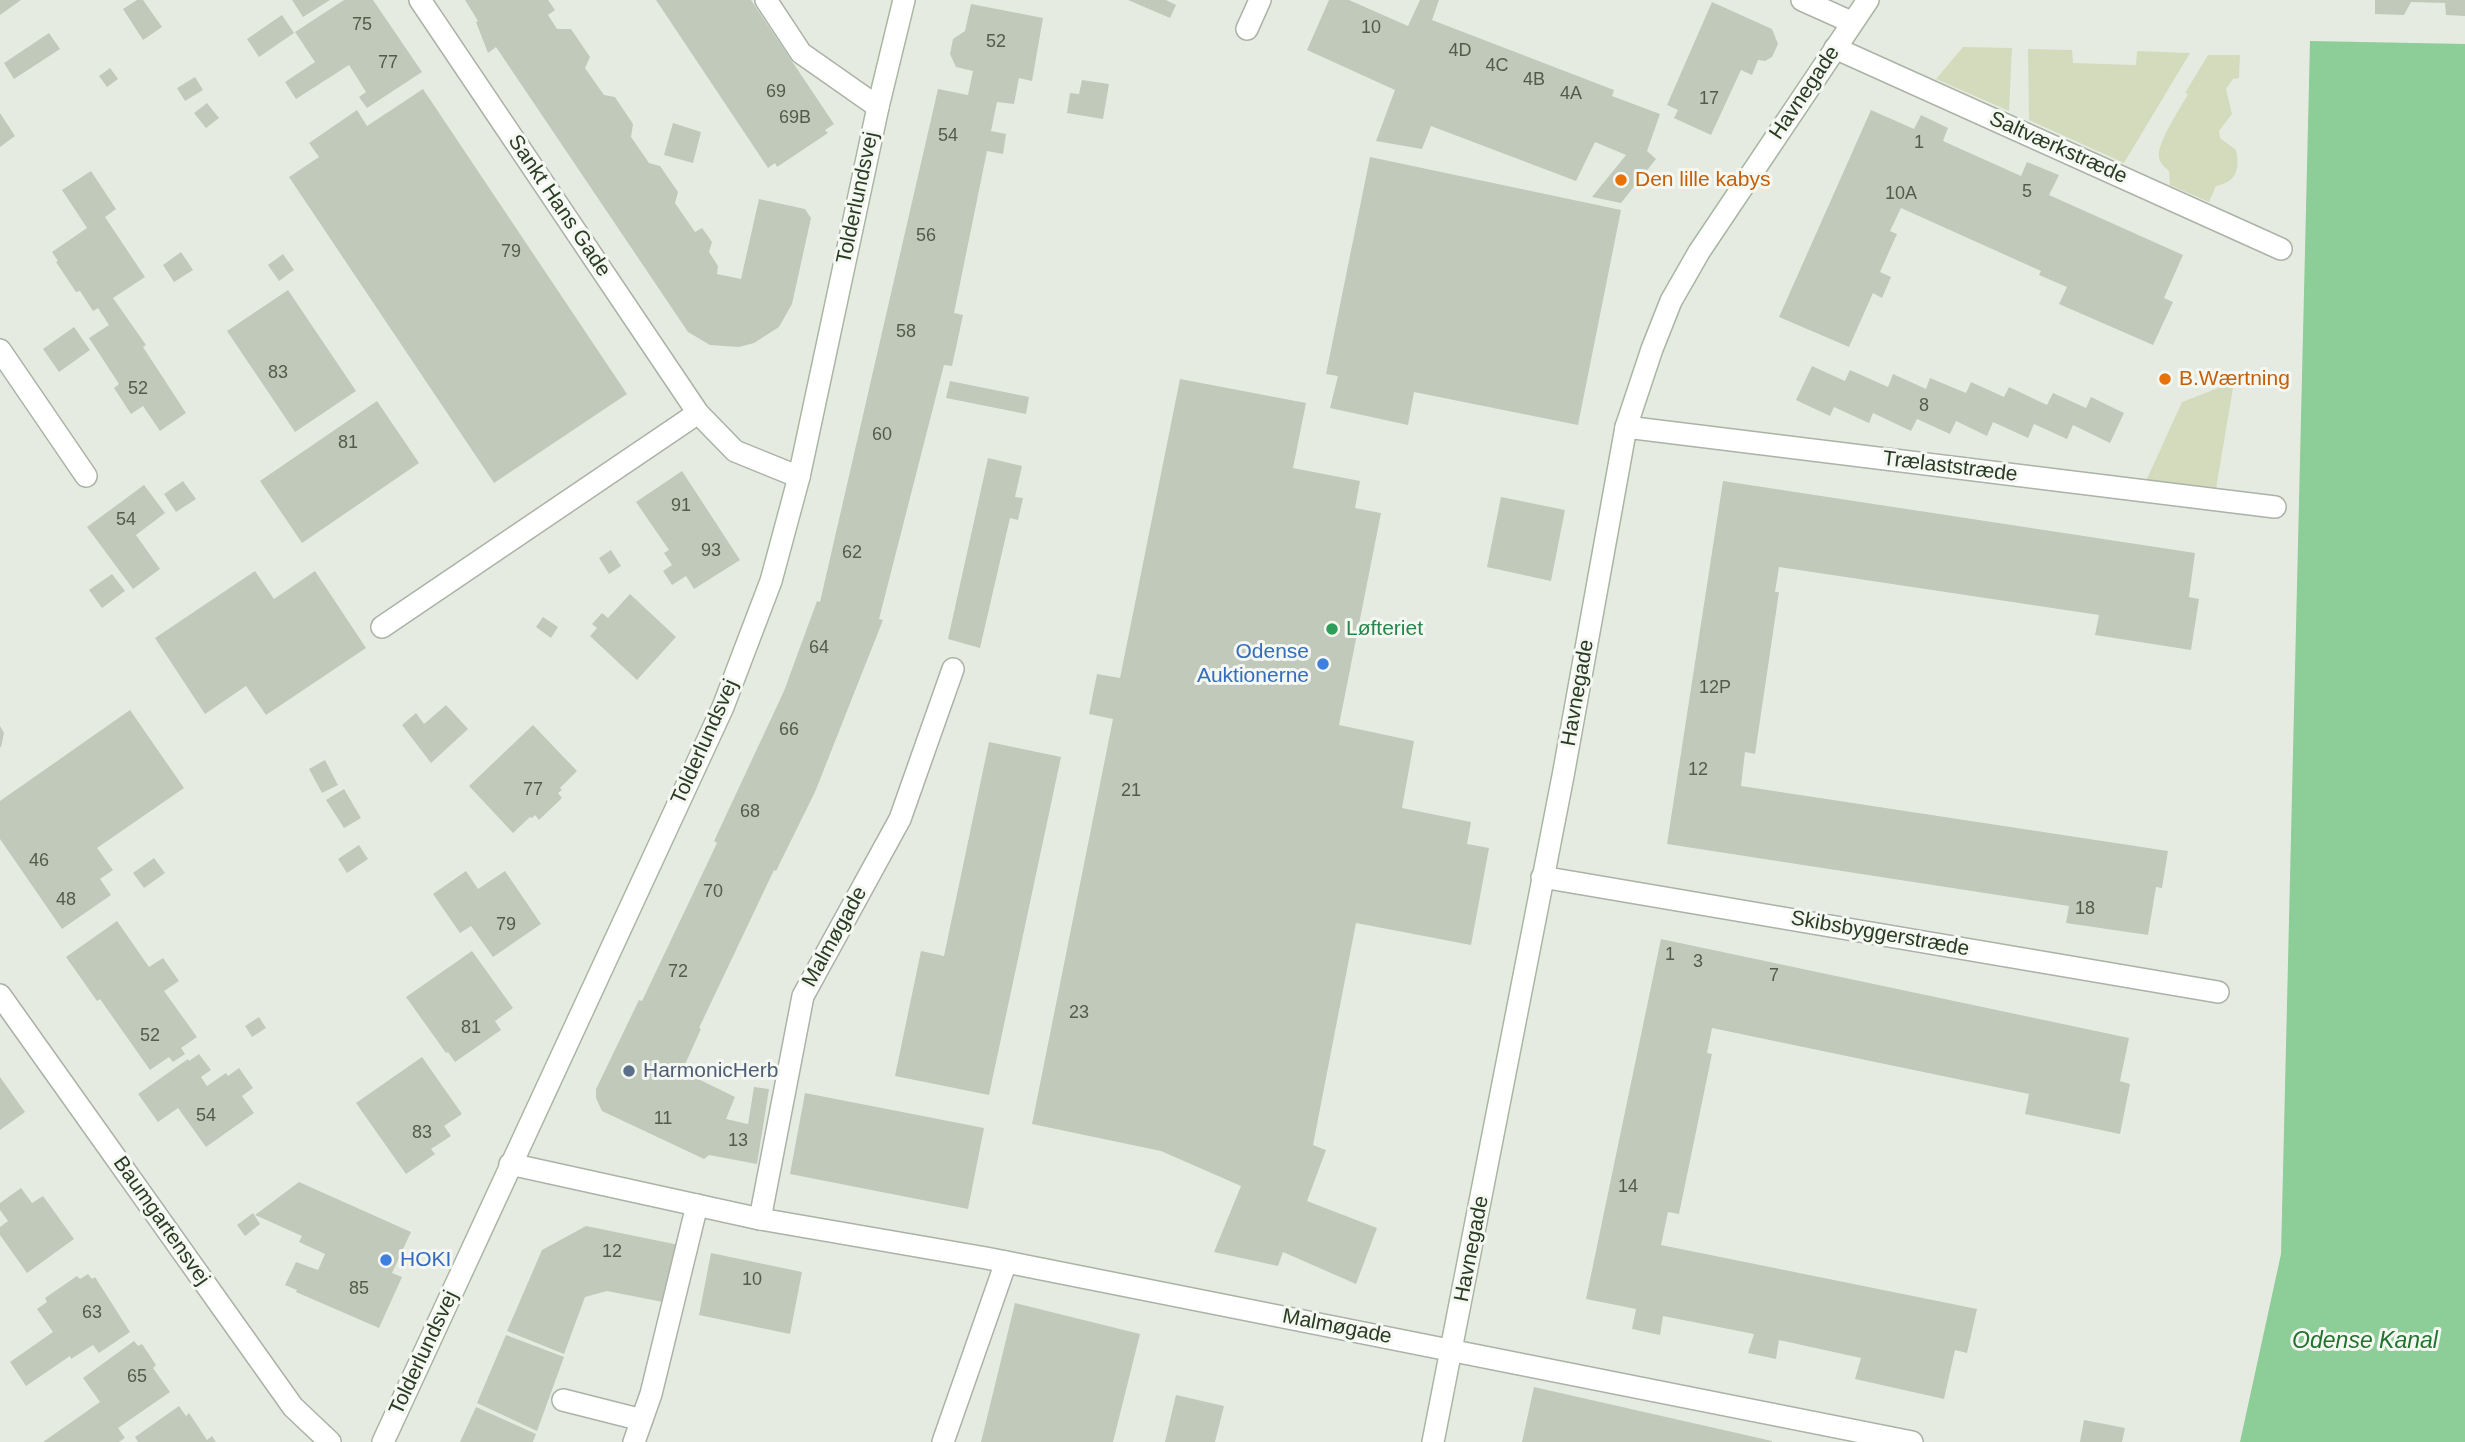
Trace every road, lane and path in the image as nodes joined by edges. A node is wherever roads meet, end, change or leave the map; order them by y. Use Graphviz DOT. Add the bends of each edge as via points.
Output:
graph roads {
  1 [pos="420,0"];
  2 [pos="766,0"];
  3 [pos="904,0"];
  4 [pos="1260,0"];
  5 [pos="1802,0"];
  6 [pos="1868,0"];
  7 [pos="1851,22"];
  8 [pos="1247,29"];
  9 [pos="1835,48"];
  10 [pos="878,107"];
  11 [pos="2281,249"];
  12 [pos="0,350"];
  13 [pos="698,413"];
  14 [pos="1626,427"];
  15 [pos="86,477"];
  16 [pos="799,477"];
  17 [pos="2275,508"];
  18 [pos="382,627"];
  19 [pos="953,669"];
  20 [pos="1542,877"];
  21 [pos="2218,992"];
  22 [pos="0,995"];
  23 [pos="510,1164"];
  24 [pos="697,1205"];
  25 [pos="760,1219"];
  26 [pos="1006,1262"];
  27 [pos="1452,1350"];
  28 [pos="563,1400"];
  29 [pos="642,1420"];
  30 [pos="330,1442"];
  31 [pos="383,1442"];
  32 [pos="634,1442"];
  33 [pos="943,1442"];
  34 [pos="1433,1442"];
  35 [pos="1912,1442"];
  1 -- 13 [label="street, Sankt Hans Gade"];
  2 -- 10 [label="street" via="801,53"];
  3 -- 10 [label="street, Tolderlundsvej"];
  4 -- 8 [label="street"];
  5 -- 7 [label="street"];
  6 -- 7 [label="street, Havnegade"];
  7 -- 9 [label="street, Havnegade"];
  9 -- 11 [label="street, Saltværkstræde"];
  9 -- 14 [label="street, Havnegade" via="1671,300"];
  10 -- 16 [label="street, Tolderlundsvej"];
  12 -- 15 [label="street"];
  13 -- 16 [label="street, Sankt Hans Gade" via="735,451"];
  13 -- 18 [label="street"];
  14 -- 17 [label="street, Trælaststræde"];
  14 -- 20 [label="street, Havnegade"];
  16 -- 23 [label="street, Tolderlundsvej" via="771,581 723,707"];
  19 -- 25 [label="street, Malmøgade" via="900,819 803,996"];
  20 -- 21 [label="street, Skibsbyggerstræde"];
  20 -- 27 [label="street, Havnegade"];
  22 -- 30 [label="street, Baumgartensvej" via="293,1407"];
  23 -- 24 [label="street, Malmøgade"];
  23 -- 31 [label="street, Tolderlundsvej"];
  24 -- 25 [label="street, Malmøgade"];
  24 -- 29 [label="street"];
  25 -- 26 [label="street, Malmøgade"];
  26 -- 27 [label="street, Malmøgade"];
  26 -- 33 [label="street"];
  27 -- 34 [label="street, Havnegade"];
  27 -- 35 [label="street, Malmøgade"];
  28 -- 29 [label="street"];
  29 -- 32 [label="street"];
}
